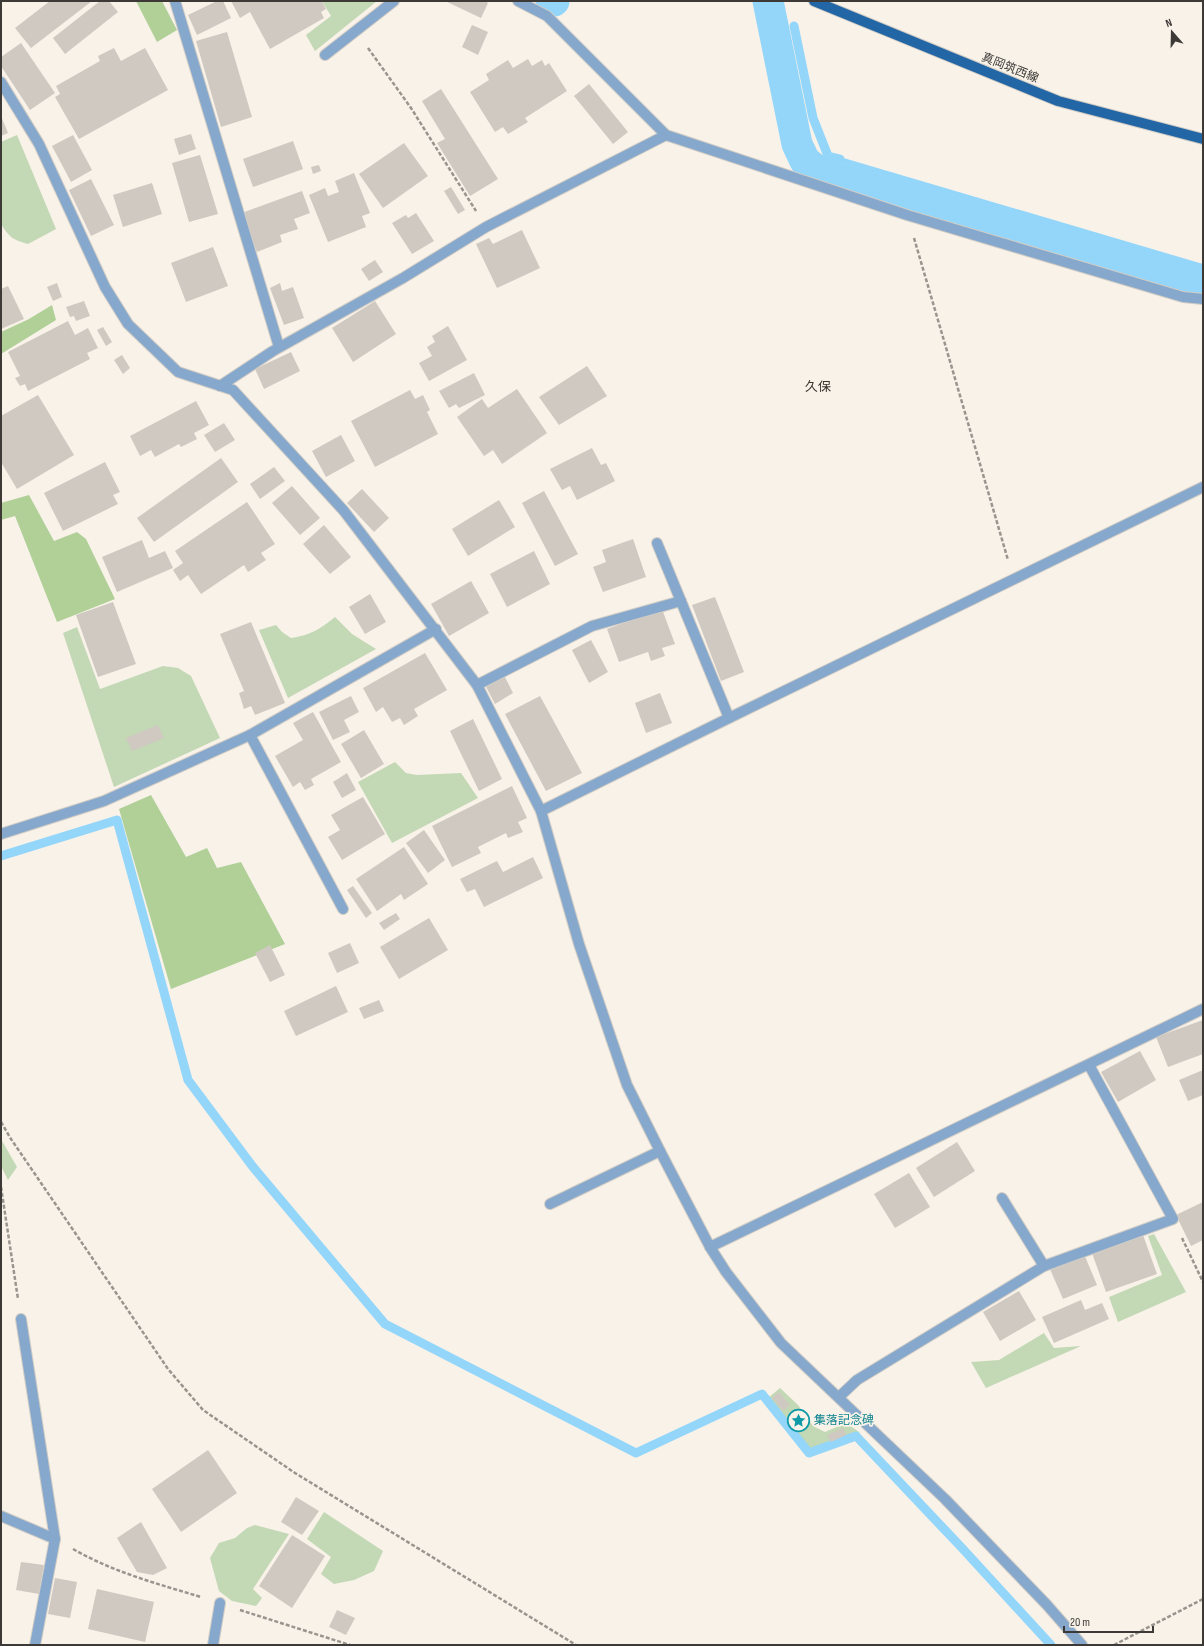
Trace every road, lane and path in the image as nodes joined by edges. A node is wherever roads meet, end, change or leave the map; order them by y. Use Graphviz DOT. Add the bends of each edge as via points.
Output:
graph roads {
  1 [pos="175,1"];
  2 [pos="394,1"];
  3 [pos="518,1"];
  4 [pos="814,1"];
  5 [pos="356,32"];
  6 [pos="325,55"];
  7 [pos="1,82"];
  8 [pos="666,135"];
  9 [pos="1203,139"];
  10 [pos="907,215"];
  11 [pos="486,227"];
  12 [pos="1203,299"];
  13 [pos="279,347"];
  14 [pos="220,386"];
  15 [pos="1203,487"];
  16 [pos="657,543"];
  17 [pos="1014,579"];
  18 [pos="681,601"];
  19 [pos="436,629"];
  20 [pos="477,685"];
  21 [pos="729,718"];
  22 [pos="250,736"];
  23 [pos="542,811"];
  24 [pos="1,834"];
  25 [pos="343,909"];
  26 [pos="1203,1009"];
  27 [pos="1089,1065"];
  28 [pos="1,1122"];
  29 [pos="660,1151"];
  30 [pos="1,1187"];
  31 [pos="1002,1198"];
  32 [pos="550,1204"];
  33 [pos="1173,1220"];
  34 [pos="710,1247"];
  35 [pos="1044,1266"];
  36 [pos="1203,1282"];
  37 [pos="21,1319"];
  38 [pos="839,1397"];
  39 [pos="1,1516"];
  40 [pos="56,1539"];
  41 [pos="1203,1599"];
  42 [pos="220,1603"];
  43 [pos="35,1645"];
  44 [pos="214,1645"];
  45 [pos="576,1645"];
  46 [pos="1082,1645"];
  47 [pos="1114,1645"];
  1 -- 13 [label="street"];
  2 -- 5 [label="street"];
  3 -- 8 [label="street" via="547,16"];
  4 -- 9 [label="main road, 真岡筑西線" via="1058,101"];
  5 -- 6 [label="street"];
  5 -- 11 [label="path" via="411,108"];
  7 -- 14 [label="street" via="39,144 105,287 128,324 178,372"];
  8 -- 10 [label="street"];
  8 -- 11 [label="street"];
  10 -- 12 [label="street" via="1183,297"];
  10 -- 17 [label="path"];
  11 -- 13 [label="street" via="403,278"];
  13 -- 14 [label="street"];
  14 -- 19 [label="street" via="233,390 344,511"];
  15 -- 17 [label="street"];
  16 -- 18 [label="street"];
  17 -- 21 [label="street"];
  18 -- 20 [label="street" via="592,626"];
  18 -- 21 [label="street"];
  19 -- 20 [label="street"];
  19 -- 22 [label="street"];
  20 -- 23 [label="street"];
  21 -- 23 [label="street"];
  22 -- 24 [label="street" via="104,801"];
  22 -- 25 [label="street"];
  23 -- 29 [label="street" via="579,944 624,1077"];
  26 -- 27 [label="street"];
  27 -- 33 [label="street"];
  27 -- 34 [label="street"];
  28 -- 45 [label="path" via="79,1241 168,1369 203,1410 295,1473"];
  29 -- 32 [label="street"];
  29 -- 34 [label="street"];
  30 -- 37 [label="path"];
  31 -- 35 [label="street"];
  33 -- 35 [label="street"];
  33 -- 36 [label="path"];
  34 -- 38 [label="street" via="726,1272 781,1343"];
  35 -- 38 [label="street" via="857,1380"];
  37 -- 40 [label="street"];
  38 -- 46 [label="street" via="945,1499"];
  39 -- 40 [label="street"];
  40 -- 43 [label="street"];
  41 -- 47 [label="path"];
  42 -- 44 [label="street"];
}
